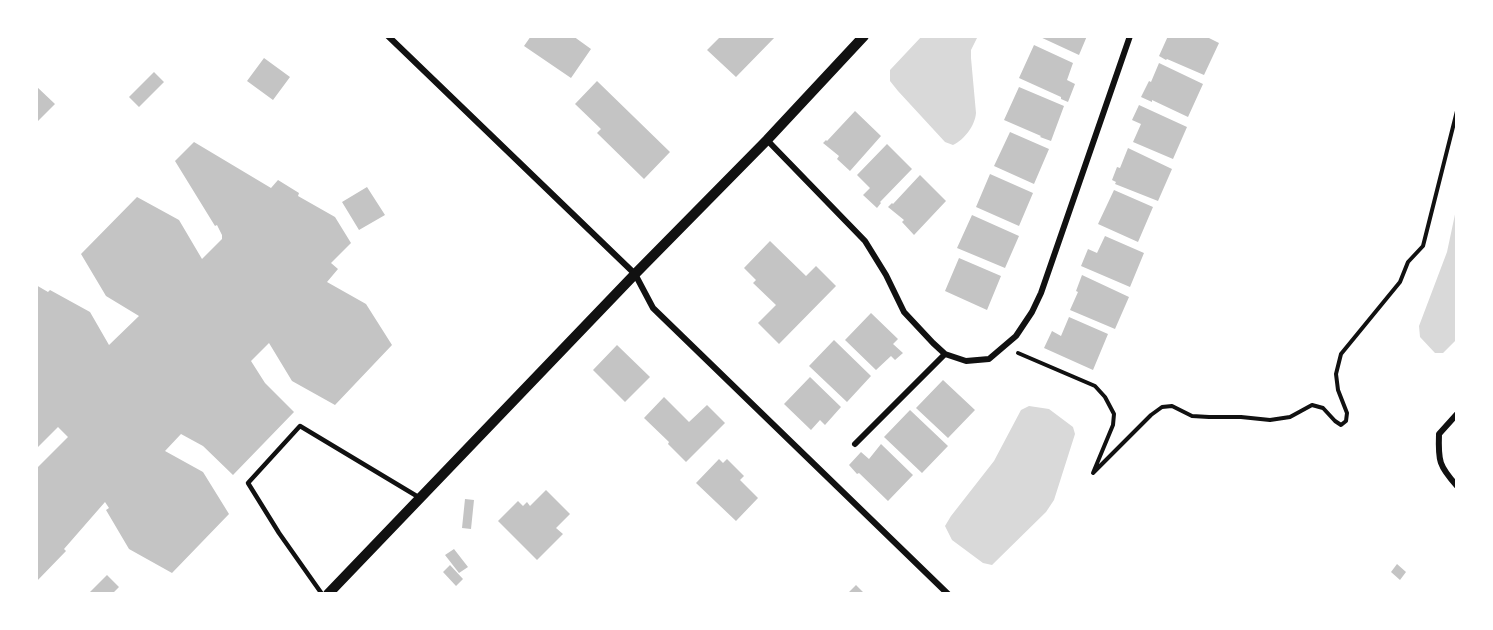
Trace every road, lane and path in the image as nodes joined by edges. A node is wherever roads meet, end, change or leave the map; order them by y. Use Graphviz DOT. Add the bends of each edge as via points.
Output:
graph roads {
  1 [pos="388,36"];
  2 [pos="864,36"];
  3 [pos="1130,36"];
  4 [pos="1457,111"];
  5 [pos="767,140"];
  6 [pos="635,274"];
  7 [pos="1003,346"];
  8 [pos="945,354"];
  9 [pos="1457,414"];
  10 [pos="855,444"];
  11 [pos="1457,486"];
  12 [pos="420,498"];
  13 [pos="322,594"];
  14 [pos="328,594"];
  15 [pos="948,594"];
  1 -- 6 [label="street"];
  2 -- 5 [label="street"];
  3 -- 7 [label="street" via="1041,293 1016,336"];
  4 -- 7 [label="path" via="1423,246 1408,262 1400,282 1341,354 1336,374 1347,413 1341,425 1323,408 1312,405 1290,417 1270,420 1192,416 1172,406 1162,407 1093,473 1113,425 1114,414 1105,397 1095,386"];
  5 -- 6 [label="street"];
  5 -- 8 [label="street" via="865,241 904,312"];
  6 -- 12 [label="street"];
  6 -- 15 [label="street" via="653,308"];
  7 -- 8 [label="street" via="988,359 966,361"];
  8 -- 10 [label="street"];
  9 -- 11 [label="street" via="1439,434 1438,458"];
  12 -- 13 [label="lane" via="300,426 248,483"];
  12 -- 14 [label="street"];
}
